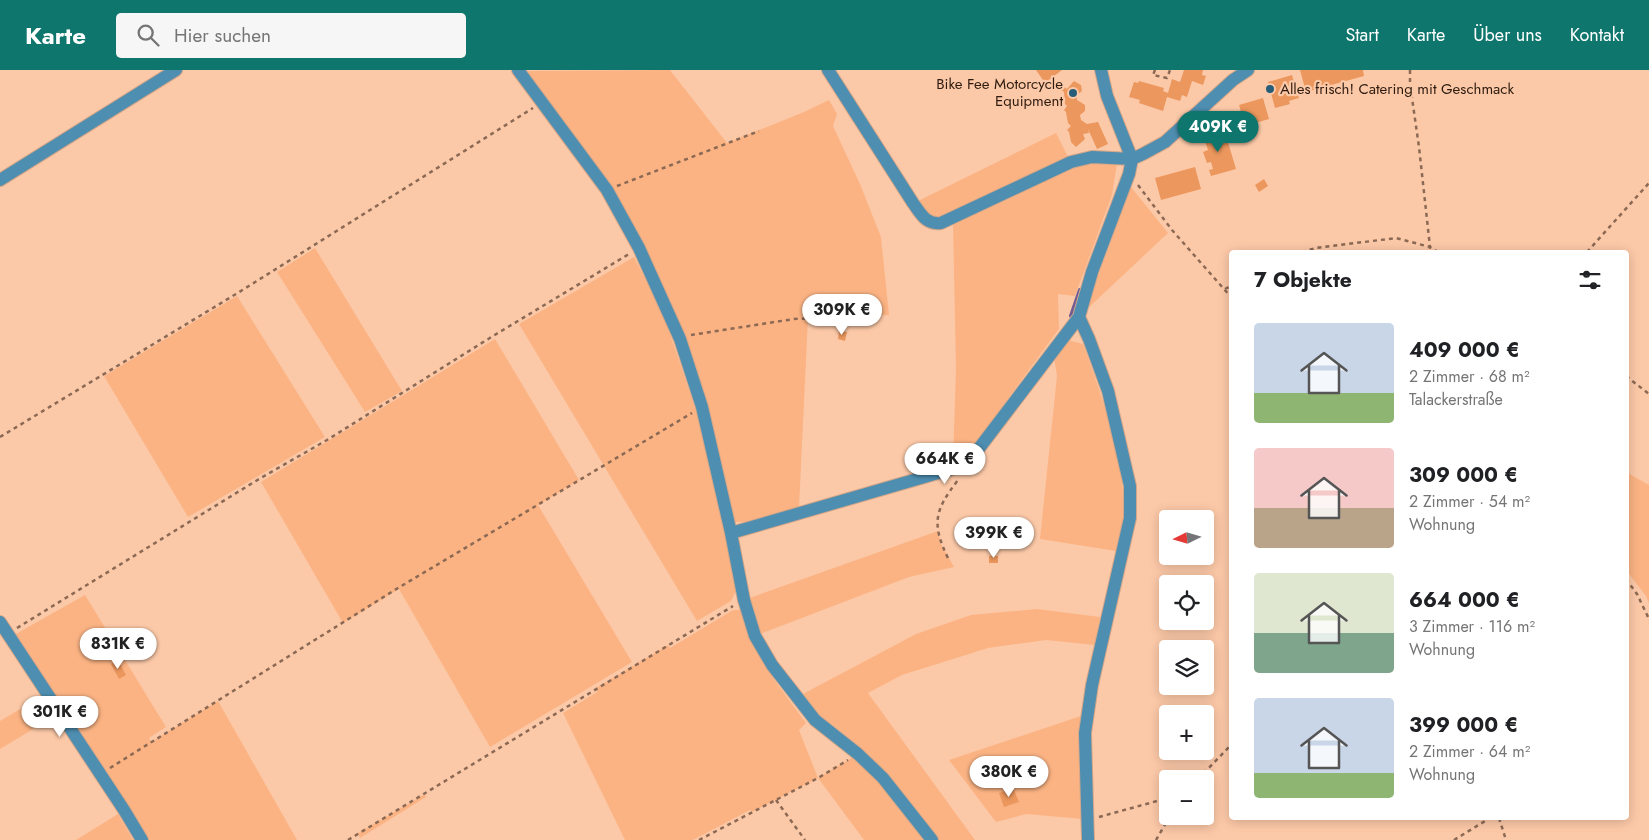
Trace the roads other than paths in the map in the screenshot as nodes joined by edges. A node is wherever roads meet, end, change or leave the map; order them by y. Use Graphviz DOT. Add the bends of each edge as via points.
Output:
graph roads {
  1 [pos="176,70"];
  2 [pos="518,70"];
  3 [pos="828,70"];
  4 [pos="1101,70"];
  5 [pos="1248,70"];
  6 [pos="1132,159"];
  7 [pos="0,180"];
  8 [pos="1079,316"];
  9 [pos="731,533"];
  10 [pos="0,622"];
  11 [pos="142,840"];
  12 [pos="932,840"];
  13 [pos="1088,840"];
  1 -- 7 [label="street"];
  2 -- 9 [label="street" via="606,190 639,248 680,339 702,407"];
  3 -- 6 [label="street" via="913,203 926,220 934,224 1071,162 1092,157"];
  4 -- 6 [label="street" via="1107,96"];
  5 -- 6 [label="street" via="1165,142"];
  6 -- 8 [label="street"];
  8 -- 9 [label="street" via="969,460 952,469"];
  8 -- 13 [label="street" via="1108,392 1130,486 1130,518 1092,685 1086,733"];
  9 -- 12 [label="street" via="744,600 755,636 772,665 815,720 883,778"];
  10 -- 11 [label="street"];
}
